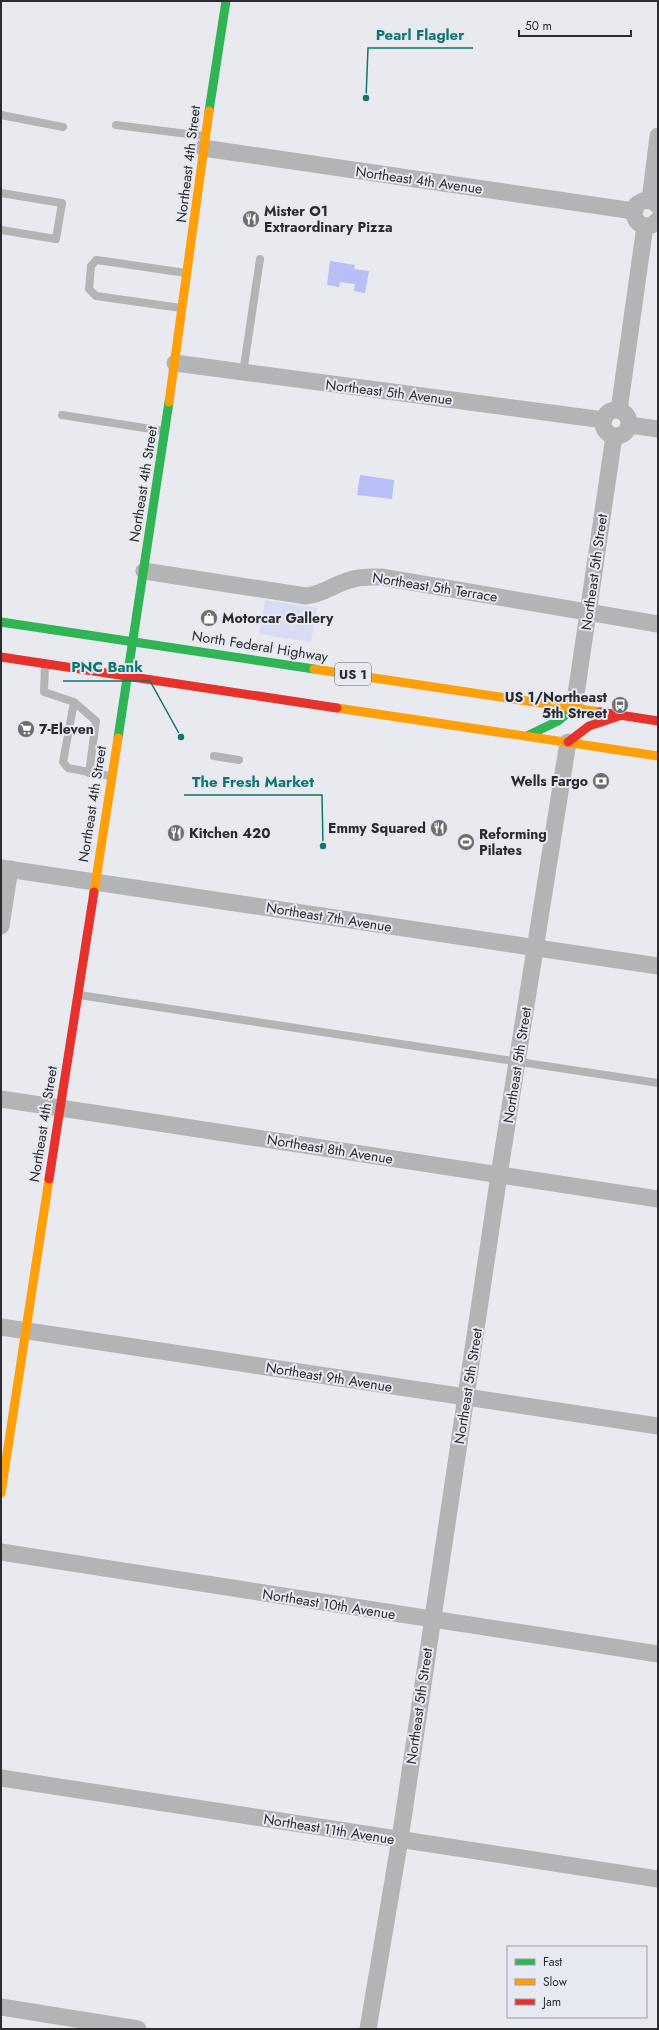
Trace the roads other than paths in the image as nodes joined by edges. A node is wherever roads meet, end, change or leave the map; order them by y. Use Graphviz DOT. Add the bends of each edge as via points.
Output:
graph roads {
  1 [pos="226,1"];
  2 [pos="1,115"];
  3 [pos="116,125"];
  4 [pos="63,126"];
  5 [pos="658,136"];
  6 [pos="204,142"];
  7 [pos="1,193"];
  8 [pos="654,203"];
  9 [pos="634,211"];
  10 [pos="651,223"];
  11 [pos="1,230"];
  12 [pos="260,259"];
  13 [pos="187,273"];
  14 [pos="182,308"];
  15 [pos="175,363"];
  16 [pos="243,373"];
  17 [pos="619,410"];
  18 [pos="62,415"];
  19 [pos="604,420"];
  20 [pos="629,425"];
  21 [pos="658,429"];
  22 [pos="165,431"];
  23 [pos="614,436"];
  24 [pos="144,571"];
  25 [pos="588,613"];
  26 [pos="1,622"];
  27 [pos="658,624"];
  28 [pos="133,641"];
  29 [pos="1,657"];
  30 [pos="45,664"];
  31 [pos="127,676"];
  32 [pos="74,702"];
  33 [pos="574,708"];
  34 [pos="622,715"];
  35 [pos="658,721"];
  36 [pos="526,736"];
  37 [pos="568,742"];
  38 [pos="214,756"];
  39 [pos="658,756"];
  40 [pos="239,760"];
  41 [pos="89,773"];
  42 [pos="111,776"];
  43 [pos="6,869"];
  44 [pos="95,882"];
  45 [pos="1,926"];
  46 [pos="536,948"];
  47 [pos="658,966"];
  48 [pos="77,995"];
  49 [pos="518,1061"];
  50 [pos="658,1083"];
  51 [pos="1,1099"];
  52 [pos="60,1109"];
  53 [pos="499,1175"];
  54 [pos="658,1199"];
  55 [pos="1,1327"];
  56 [pos="26,1331"];
  57 [pos="466,1397"];
  58 [pos="658,1426"];
  59 [pos="1,1493"];
  60 [pos="1,1552"];
  61 [pos="431,1620"];
  62 [pos="658,1654"];
  63 [pos="1,1778"];
  64 [pos="400,1839"];
  65 [pos="658,1879"];
  66 [pos="1,2007"];
  67 [pos="138,2029"];
  68 [pos="368,2029"];
  1 -- 6 [label="street, Northeast 4th Street"];
  2 -- 4 [label="lane"];
  3 -- 6 [label="lane"];
  5 -- 8 [label="street"];
  6 -- 9 [label="street, Northeast 4th Avenue"];
  6 -- 13 [label="street, Northeast 4th Street"];
  7 -- 11 [label="lane" via="62,203 56,239"];
  8 -- 9 [label="street" via="641,201"];
  9 -- 10 [label="street" via="636,221"];
  10 -- 17 [label="street"];
  12 -- 16 [label="lane"];
  13 -- 14 [label="street, Northeast 4th Street"];
  13 -- 14 [label="lane" via="96,260 91,266 89,289 96,296"];
  14 -- 15 [label="street, Northeast 4th Street"];
  15 -- 16 [label="street, Northeast 5th Avenue"];
  15 -- 22 [label="street, Northeast 4th Street"];
  16 -- 19 [label="street, Northeast 5th Avenue"];
  17 -- 19 [label="street" via="610,412"];
  17 -- 20 [label="street" via="627,415"];
  18 -- 22 [label="lane"];
  19 -- 23 [label="street" via="606,431"];
  20 -- 21 [label="street"];
  20 -- 23 [label="street" via="624,434"];
  22 -- 24 [label="street, Northeast 4th Street"];
  23 -- 25 [label="street, Northeast 5th Street"];
  24 -- 25 [label="street, Northeast 5th Terrace" via="306,596 317,595 349,580 381,576"];
  24 -- 28 [label="street, Northeast 4th Street"];
  25 -- 27 [label="street, Northeast 5th Terrace"];
  25 -- 33 [label="street, Northeast 5th Street"];
  26 -- 28 [label="street, North Federal Highway / US 1"];
  28 -- 31 [label="street, Northeast 4th Street"];
  28 -- 33 [label="street, North Federal Highway / US 1"];
  29 -- 30 [label="street"];
  30 -- 31 [label="street"];
  30 -- 32 [label="lane" via="44,692"];
  31 -- 36 [label="street"];
  31 -- 42 [label="street, Northeast 4th Street"];
  32 -- 41 [label="lane" via="96,721"];
  32 -- 41 [label="lane" via="73,726 63,762 68,768"];
  33 -- 34 [label="street, North Federal Highway / US 1"];
  33 -- 36 [label="street" via="554,725"];
  34 -- 35 [label="street, North Federal Highway / US 1"];
  34 -- 37 [label="street" via="589,726"];
  36 -- 37 [label="street"];
  37 -- 39 [label="street"];
  37 -- 46 [label="street, Northeast 5th Street"];
  38 -- 40 [label="lane"];
  41 -- 42 [label="lane"];
  42 -- 44 [label="street, Northeast 4th Street"];
  43 -- 44 [label="street, Northeast 7th Avenue"];
  43 -- 45 [label="street"];
  44 -- 46 [label="street, Northeast 7th Avenue"];
  44 -- 48 [label="street, Northeast 4th Street"];
  46 -- 47 [label="street, Northeast 7th Avenue"];
  46 -- 49 [label="street, Northeast 5th Street"];
  48 -- 49 [label="lane"];
  48 -- 52 [label="street, Northeast 4th Street"];
  49 -- 50 [label="lane"];
  49 -- 53 [label="street, Northeast 5th Street"];
  51 -- 52 [label="street, Northeast 8th Avenue"];
  52 -- 53 [label="street, Northeast 8th Avenue"];
  52 -- 56 [label="street, Northeast 4th Street"];
  53 -- 54 [label="street, Northeast 8th Avenue"];
  53 -- 57 [label="street, Northeast 5th Street"];
  55 -- 56 [label="street, Northeast 9th Avenue"];
  56 -- 57 [label="street, Northeast 9th Avenue"];
  56 -- 59 [label="street, Northeast 4th Street"];
  57 -- 58 [label="street, Northeast 9th Avenue"];
  57 -- 61 [label="street, Northeast 5th Street"];
  60 -- 61 [label="street, Northeast 10th Avenue"];
  61 -- 62 [label="street, Northeast 10th Avenue"];
  61 -- 64 [label="street, Northeast 5th Street"];
  63 -- 64 [label="street, Northeast 11th Avenue"];
  64 -- 65 [label="street, Northeast 11th Avenue"];
  64 -- 68 [label="street, Northeast 5th Street"];
  66 -- 67 [label="street"];
}
